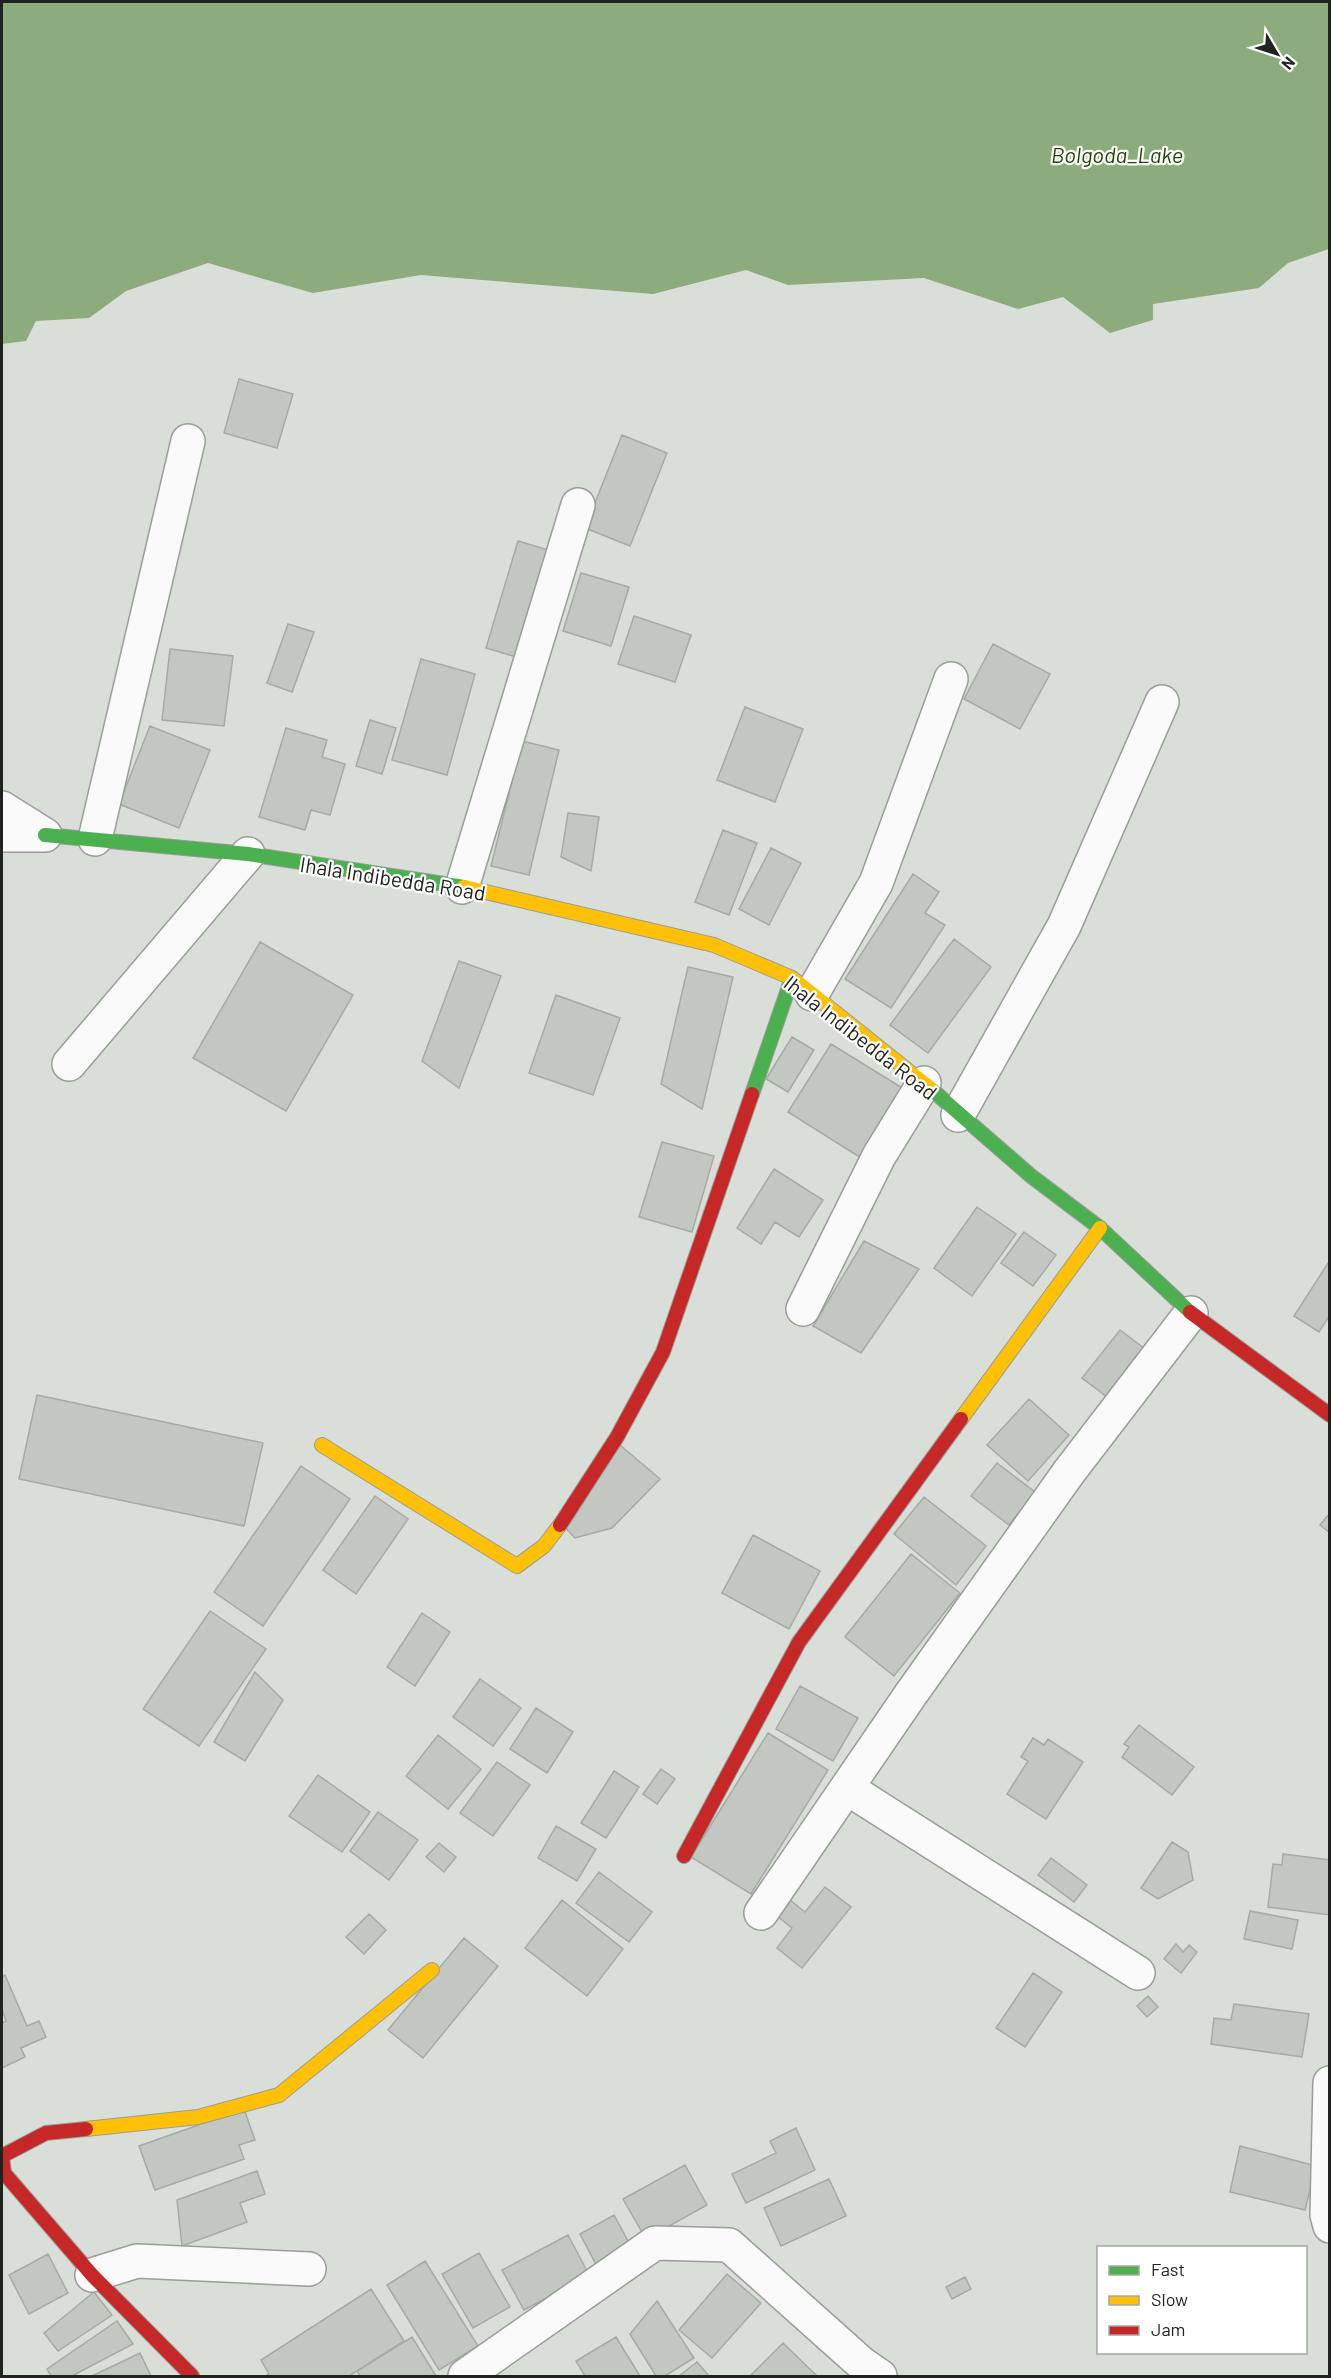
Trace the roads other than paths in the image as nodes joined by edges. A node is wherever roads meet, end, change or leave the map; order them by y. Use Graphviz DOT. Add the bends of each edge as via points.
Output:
graph roads {
  1 [pos="188,441"];
  2 [pos="578,505"];
  3 [pos="951,679"];
  4 [pos="1162,702"];
  5 [pos="2,808"];
  6 [pos="2,835"];
  7 [pos="45,835"];
  8 [pos="95,839"];
  9 [pos="248,854"];
  10 [pos="462,887"];
  11 [pos="802,986"];
  12 [pos="69,1064"];
  13 [pos="924,1083"];
  14 [pos="958,1115"];
  15 [pos="1100,1228"];
  16 [pos="803,1309"];
  17 [pos="1191,1313"];
  18 [pos="1329,1416"];
  19 [pos="322,1445"];
  20 [pos="847,1788"];
  21 [pos="684,1856"];
  22 [pos="761,1913"];
  23 [pos="432,1970"];
  24 [pos="1138,1973"];
  25 [pos="1329,2083"];
  26 [pos="3,2173"];
  27 [pos="1329,2226"];
  28 [pos="309,2268"];
  29 [pos="92,2275"];
  30 [pos="192,2376"];
  31 [pos="465,2376"];
  32 [pos="880,2376"];
  1 -- 8 [label="street"];
  2 -- 10 [label="street"];
  3 -- 11 [label="street" via="876,883"];
  4 -- 14 [label="street" via="1064,926"];
  5 -- 7 [label="street, Ihala Indibedda Road"];
  6 -- 7 [label="street, Ihala Indibedda Road"];
  7 -- 8 [label="street, Ihala Indibedda Road"];
  8 -- 9 [label="street, Ihala Indibedda Road"];
  9 -- 10 [label="street, Ihala Indibedda Road"];
  9 -- 12 [label="street"];
  10 -- 11 [label="street, Ihala Indibedda Road" via="714,945"];
  11 -- 13 [label="street, Ihala Indibedda Road"];
  11 -- 19 [label="street" via="663,1352 617,1437 544,1546 517,1566"];
  13 -- 14 [label="street, Ihala Indibedda Road"];
  13 -- 16 [label="street" via="879,1156"];
  14 -- 15 [label="street, Ihala Indibedda Road"];
  15 -- 17 [label="street, Ihala Indibedda Road"];
  15 -- 21 [label="street" via="799,1642"];
  17 -- 18 [label="street, Ihala Indibedda Road"];
  17 -- 20 [label="street" via="1069,1472"];
  20 -- 22 [label="street"];
  20 -- 24 [label="street"];
  23 -- 26 [label="street" via="279,2095 198,2117 46,2133 2,2156"];
  25 -- 27 [label="street"];
  26 -- 29 [label="street"];
  28 -- 29 [label="street" via="137,2261"];
  29 -- 30 [label="street"];
  31 -- 32 [label="street" via="655,2243 729,2245"];
}
